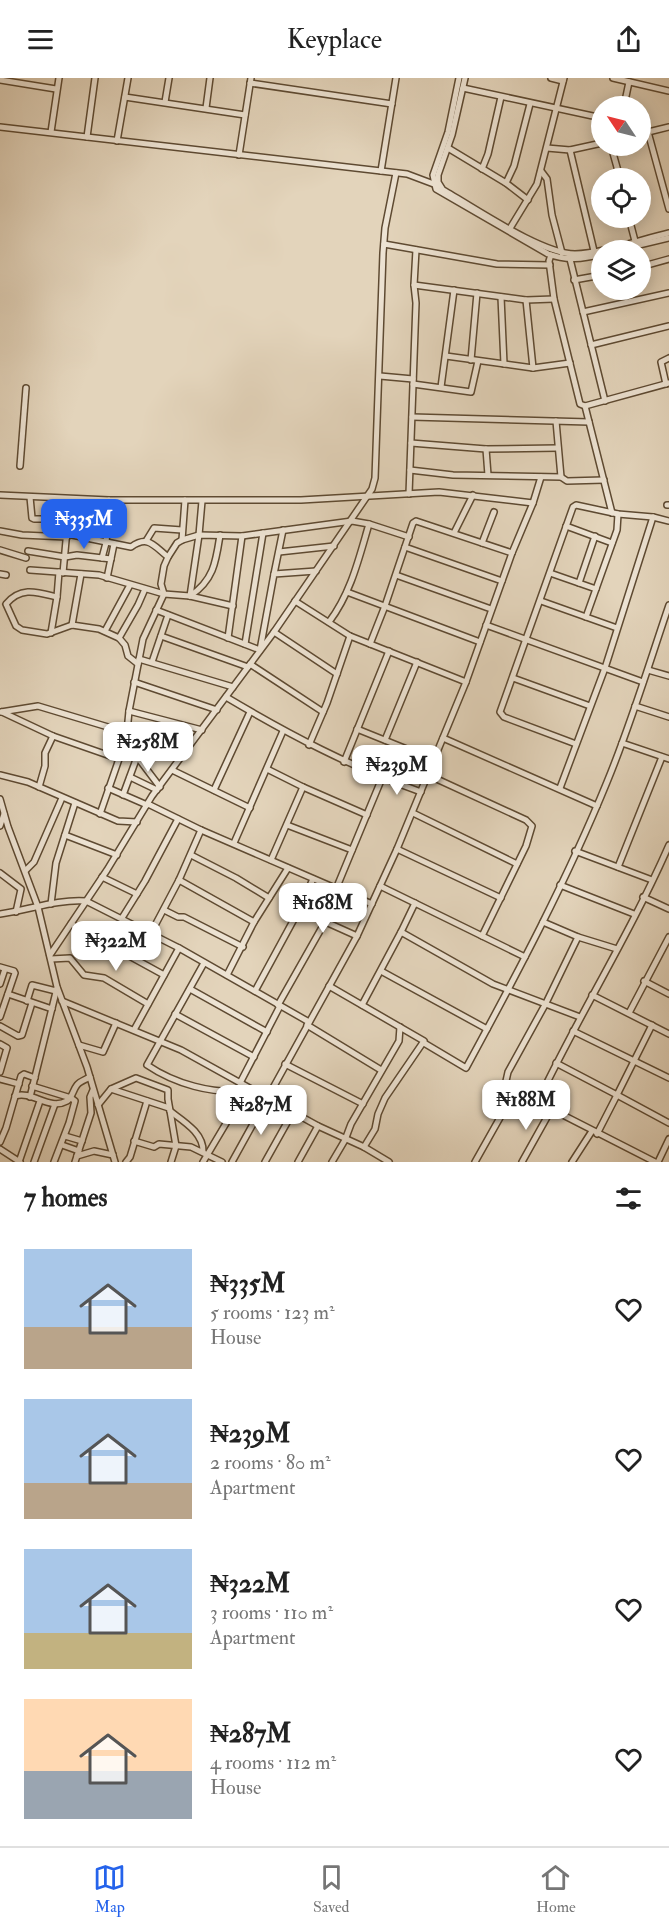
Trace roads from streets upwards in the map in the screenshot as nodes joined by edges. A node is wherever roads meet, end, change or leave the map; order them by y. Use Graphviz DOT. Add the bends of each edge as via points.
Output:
graph roads {
  1 [pos="58,78"];
  2 [pos="95,78"];
  3 [pos="128,78"];
  4 [pos="169,78"];
  5 [pos="210,78"];
  6 [pos="396,78"];
  7 [pos="459,78"];
  8 [pos="465,78"];
  9 [pos="551,78"];
  10 [pos="613,78"];
  11 [pos="564,79"];
  12 [pos="0,81"];
  13 [pos="251,81"];
  14 [pos="628,82"];
  15 [pos="463,88"];
  16 [pos="56,89"];
  17 [pos="669,91"];
  18 [pos="626,96"];
  19 [pos="125,97"];
  20 [pos="501,97"];
  21 [pos="165,102"];
  22 [pos="392,104"];
  23 [pos="530,104"];
  24 [pos="206,108"];
  25 [pos="557,109"];
  26 [pos="245,116"];
  27 [pos="591,116"];
  28 [pos="0,127"];
  29 [pos="669,127"];
  30 [pos="651,131"];
  31 [pos="51,132"];
  32 [pos="87,137"];
  33 [pos="117,141"];
  34 [pos="651,143"];
  35 [pos="591,145"];
  36 [pos="448,148"];
  37 [pos="547,148"];
  38 [pos="570,150"];
  39 [pos="239,155"];
  40 [pos="482,169"];
  41 [pos="381,171"];
  42 [pos="541,171"];
  43 [pos="396,173"];
  44 [pos="506,183"];
  45 [pos="436,185"];
  46 [pos="528,200"];
  47 [pos="669,209"];
  48 [pos="509,230"];
  49 [pos="669,233"];
  50 [pos="669,238"];
  51 [pos="591,240"];
  52 [pos="639,240"];
  53 [pos="651,242"];
  54 [pos="384,244"];
  55 [pos="416,250"];
  56 [pos="591,252"];
  57 [pos="562,253"];
  58 [pos="551,255"];
  59 [pos="591,256"];
  60 [pos="570,259"];
  61 [pos="669,259"];
  62 [pos="651,264"];
  63 [pos="550,265"];
  64 [pos="591,277"];
  65 [pos="574,279"];
  66 [pos="414,285"];
  67 [pos="454,290"];
  68 [pos="477,293"];
  69 [pos="669,293"];
  70 [pos="501,297"];
  71 [pos="554,299"];
  72 [pos="526,300"];
  73 [pos="583,312"];
  74 [pos="669,326"];
  75 [pos="591,345"];
  76 [pos="446,356"];
  77 [pos="669,358"];
  78 [pos="474,360"];
  79 [pos="570,363"];
  80 [pos="504,364"];
  81 [pos="534,368"];
  82 [pos="380,376"];
  83 [pos="413,381"];
  84 [pos="667,383"];
  85 [pos="441,387"];
  86 [pos="26,388"];
  87 [pos="605,401"];
  88 [pos="585,406"];
  89 [pos="412,417"];
  90 [pos="556,421"];
  91 [pos="589,422"];
  92 [pos="411,443"];
  93 [pos="558,448"];
  94 [pos="486,449"];
  95 [pos="20,466"];
  96 [pos="410,470"];
  97 [pos="488,475"];
  98 [pos="541,477"];
  99 [pos="561,477"];
  100 [pos="604,480"];
  101 [pos="409,494"];
  102 [pos="0,495"];
  103 [pos="473,495"];
  104 [pos="30,497"];
  105 [pos="368,497"];
  106 [pos="109,500"];
  107 [pos="185,500"];
  108 [pos="202,501"];
  109 [pos="533,503"];
  110 [pos="494,512"];
  111 [pos="615,514"];
  112 [pos="653,517"];
  113 [pos="68,519"];
  114 [pos="352,521"];
  115 [pos="669,521"];
  116 [pos="107,523"];
  117 [pos="369,524"];
  118 [pos="566,526"];
  119 [pos="182,530"];
  120 [pos="283,530"];
  121 [pos="0,531"];
  122 [pos="263,533"];
  123 [pos="453,533"];
  124 [pos="199,535"];
  125 [pos="220,535"];
  126 [pos="67,536"];
  127 [pos="242,536"];
  128 [pos="595,536"];
  129 [pos="409,537"];
  130 [pos="182,540"];
  131 [pos="146,542"];
  132 [pos="106,543"];
  133 [pos="482,543"];
  134 [pos="612,543"];
  135 [pos="114,544"];
  136 [pos="334,546"];
  137 [pos="405,547"];
  138 [pos="0,550"];
  139 [pos="279,552"];
  140 [pos="512,553"];
  141 [pos="65,557"];
  142 [pos="168,557"];
  143 [pos="102,558"];
  144 [pos="111,559"];
  145 [pos="30,570"];
  146 [pos="316,571"];
  147 [pos="61,572"];
  148 [pos="550,573"];
  149 [pos="81,574"];
  150 [pos="274,574"];
  151 [pos="396,575"];
  152 [pos="107,578"];
  153 [pos="502,581"];
  154 [pos="579,583"];
  155 [pos="130,585"];
  156 [pos="145,589"];
  157 [pos="596,589"];
  158 [pos="347,592"];
  159 [pos="164,594"];
  160 [pos="190,596"];
  161 [pos="57,597"];
  162 [pos="295,601"];
  163 [pos="541,601"];
  164 [pos="669,605"];
  165 [pos="233,606"];
  166 [pos="385,606"];
  167 [pos="491,609"];
  168 [pos="156,610"];
  169 [pos="168,615"];
  170 [pos="586,617"];
  171 [pos="328,622"];
  172 [pos="72,625"];
  173 [pos="486,625"];
  174 [pos="617,628"];
  175 [pos="105,631"];
  176 [pos="274,632"];
  177 [pos="51,633"];
  178 [pos="161,636"];
  179 [pos="350,636"];
  180 [pos="119,638"];
  181 [pos="228,638"];
  182 [pos="526,640"];
  183 [pos="480,642"];
  184 [pos="245,644"];
  185 [pos="370,644"];
  186 [pos="260,650"];
  187 [pos="388,651"];
  188 [pos="139,661"];
  189 [pos="152,662"];
  190 [pos="417,663"];
  191 [pos="249,666"];
  192 [pos="604,668"];
  193 [pos="648,670"];
  194 [pos="338,674"];
  195 [pos="669,676"];
  196 [pos="513,678"];
  197 [pos="134,682"];
  198 [pos="466,682"];
  199 [pos="643,682"];
  200 [pos="234,687"];
  201 [pos="226,697"];
  202 [pos="590,706"];
  203 [pos="634,706"];
  204 [pos="217,710"];
  205 [pos="129,711"];
  206 [pos="1,712"];
  207 [pos="250,712"];
  208 [pos="323,712"];
  209 [pos="669,717"];
  210 [pos="357,729"];
  211 [pos="202,730"];
  212 [pos="283,731"];
  213 [pos="128,734"];
  214 [pos="53,736"];
  215 [pos="443,738"];
  216 [pos="385,740"];
  217 [pos="126,742"];
  218 [pos="622,743"];
  219 [pos="576,744"];
  220 [pos="309,745"];
  221 [pos="184,754"];
  222 [pos="137,757"];
  223 [pos="666,758"];
  224 [pos="118,759"];
  225 [pos="434,760"];
  226 [pos="344,762"];
  227 [pos="267,769"];
  228 [pos="172,770"];
  229 [pos="0,775"];
  230 [pos="428,776"];
  231 [pos="130,777"];
  232 [pos="382,778"];
  233 [pos="39,787"];
  234 [pos="303,787"];
  235 [pos="108,788"];
  236 [pos="158,789"];
  237 [pos="560,789"];
  238 [pos="214,790"];
  239 [pos="421,792"];
  240 [pos="123,795"];
  241 [pos="62,798"];
  242 [pos="0,799"];
  243 [pos="75,803"];
  244 [pos="147,804"];
  245 [pos="597,806"];
  246 [pos="250,808"];
  247 [pos="413,813"];
  248 [pos="4,814"];
  249 [pos="100,814"];
  250 [pos="367,815"];
  251 [pos="178,819"];
  252 [pos="137,822"];
  253 [pos="0,824"];
  254 [pos="287,825"];
  255 [pos="201,830"];
  256 [pos="65,835"];
  257 [pos="234,843"];
  258 [pos="669,845"];
  259 [pos="397,849"];
  260 [pos="352,850"];
  261 [pos="575,851"];
  262 [pos="117,855"];
  263 [pos="191,855"];
  264 [pos="271,860"];
  265 [pos="518,864"];
  266 [pos="618,867"];
  267 [pos="288,868"];
  268 [pos="26,870"];
  269 [pos="0,873"];
  270 [pos="102,877"];
  271 [pos="313,879"];
  272 [pos="179,880"];
  273 [pos="652,880"];
  274 [pos="560,885"];
  275 [pos="380,886"];
  276 [pos="336,889"];
  277 [pos="137,894"];
  278 [pos="643,897"];
  279 [pos="268,898"];
  280 [pos="501,898"];
  281 [pos="86,901"];
  282 [pos="415,903"];
  283 [pos="51,904"];
  284 [pos="372,904"];
  285 [pos="38,907"];
  286 [pos="669,909"];
  287 [pos="164,910"];
  288 [pos="299,910"];
  289 [pos="16,912"];
  290 [pos="0,914"];
  291 [pos="634,915"];
  292 [pos="122,918"];
  293 [pos="254,922"];
  294 [pos="325,922"];
  295 [pos="543,922"];
  296 [pos="71,924"];
  297 [pos="401,932"];
  298 [pos="151,933"];
  299 [pos="357,936"];
  300 [pos="482,936"];
  301 [pos="578,937"];
  302 [pos="669,937"];
  303 [pos="243,947"];
  304 [pos="179,948"];
  305 [pos="617,949"];
  306 [pos="666,951"];
  307 [pos="50,957"];
  308 [pos="525,957"];
  309 [pos="204,963"];
  310 [pos="2,968"];
  311 [pos="381,970"];
  312 [pos="164,975"];
  313 [pos="227,975"];
  314 [pos="644,981"];
  315 [pos="0,984"];
  316 [pos="329,986"];
  317 [pos="57,989"];
  318 [pos="190,989"];
  319 [pos="255,991"];
  320 [pos="508,991"];
  321 [pos="8,994"];
  322 [pos="669,994"];
  323 [pos="592,995"];
  324 [pos="62,1001"];
  325 [pos="29,1002"];
  326 [pos="546,1003"];
  327 [pos="148,1004"];
  328 [pos="279,1005"];
  329 [pos="362,1005"];
  330 [pos="52,1009"];
  331 [pos="175,1014"];
  332 [pos="628,1014"];
  333 [pos="0,1017"];
  334 [pos="580,1017"];
  335 [pos="116,1023"];
  336 [pos="308,1024"];
  337 [pos="652,1025"];
  338 [pos="0,1026"];
  339 [pos="400,1027"];
  340 [pos="487,1029"];
  341 [pos="134,1030"];
  342 [pos="573,1031"];
  343 [pos="267,1032"];
  344 [pos="669,1034"];
  345 [pos="160,1041"];
  346 [pos="424,1042"];
  347 [pos="0,1044"];
  348 [pos="79,1045"];
  349 [pos="254,1057"];
  350 [pos="635,1060"];
  351 [pos="285,1064"];
  352 [pos="556,1064"];
  353 [pos="381,1070"];
  354 [pos="0,1072"];
  355 [pos="90,1077"];
  356 [pos="35,1078"];
  357 [pos="669,1078"];
  358 [pos="0,1079"];
  359 [pos="240,1083"];
  360 [pos="19,1084"];
  361 [pos="33,1086"];
  362 [pos="93,1088"];
  363 [pos="111,1089"];
  364 [pos="246,1089"];
  365 [pos="515,1091"];
  366 [pos="617,1095"];
  367 [pos="15,1096"];
  368 [pos="30,1097"];
  369 [pos="70,1098"];
  370 [pos="268,1098"];
  371 [pos="40,1101"];
  372 [pos="147,1101"];
  373 [pos="539,1103"];
  374 [pos="55,1104"];
  375 [pos="363,1104"];
  376 [pos="98,1105"];
  377 [pos="264,1106"];
  378 [pos="169,1109"];
  379 [pos="551,1110"];
  380 [pos="293,1112"];
  381 [pos="230,1117"];
  382 [pos="669,1123"];
  383 [pos="318,1126"];
  384 [pos="595,1132"];
  385 [pos="65,1136"];
  386 [pos="669,1139"];
  387 [pos="345,1140"];
  388 [pos="82,1141"];
  389 [pos="134,1141"];
  390 [pos="0,1142"];
  391 [pos="62,1145"];
  392 [pos="176,1146"];
  393 [pos="364,1147"];
  394 [pos="0,1149"];
  395 [pos="205,1153"];
  396 [pos="113,1155"];
  397 [pos="77,1156"];
  398 [pos="16,1161"];
  399 [pos="34,1162"];
  400 [pos="54,1162"];
  401 [pos="115,1162"];
  402 [pos="126,1162"];
  403 [pos="171,1162"];
  404 [pos="203,1162"];
  405 [pos="222,1162"];
  406 [pos="232,1162"];
  407 [pos="265,1162"];
  408 [pos="298,1162"];
  409 [pos="332,1162"];
  410 [pos="389,1162"];
  411 [pos="476,1162"];
  412 [pos="522,1162"];
  413 [pos="573,1162"];
  414 [pos="656,1162"];
  1 -- 16 [label="street"];
  2 -- 32 [label="street"];
  3 -- 19 [label="street"];
  4 -- 21 [label="street"];
  5 -- 24 [label="street"];
  6 -- 22 [label="street"];
  7 -- 45 [label="street" via="448,132 433,175"];
  8 -- 15 [label="street"];
  9 -- 11 [label="street"];
  10 -- 14 [label="street"];
  11 -- 25 [label="street"];
  12 -- 16 [label="street"];
  13 -- 22 [label="street"];
  13 -- 26 [label="street"];
  14 -- 17 [label="street"];
  14 -- 18 [label="street"];
  15 -- 20 [label="street"];
  15 -- 36 [label="street"];
  16 -- 31 [label="street"];
  19 -- 21 [label="street"];
  19 -- 33 [label="street"];
  20 -- 23 [label="street"];
  20 -- 40 [label="street"];
  21 -- 24 [label="street"];
  22 -- 41 [label="street"];
  23 -- 25 [label="street"];
  23 -- 44 [label="street"];
  24 -- 26 [label="street"];
  25 -- 27 [label="street"];
  25 -- 37 [label="street"];
  26 -- 39 [label="street"];
  28 -- 31 [label="street"];
  29 -- 30 [label="street"];
  31 -- 32 [label="street"];
  32 -- 33 [label="street"];
  33 -- 39 [label="street"];
  34 -- 47 [label="street"];
  35 -- 38 [label="street"];
  36 -- 40 [label="street"];
  36 -- 45 [label="street"];
  37 -- 38 [label="street"];
  37 -- 42 [label="street"];
  38 -- 51 [label="street"];
  39 -- 41 [label="street"];
  40 -- 44 [label="street"];
  41 -- 43 [label="street"];
  42 -- 46 [label="street"];
  42 -- 57 [label="street" via="547,179"];
  43 -- 45 [label="street"];
  43 -- 54 [label="street"];
  44 -- 46 [label="street"];
  45 -- 48 [label="street" via="440,193"];
  46 -- 48 [label="street"];
  48 -- 57 [label="street"];
  48 -- 58 [label="street"];
  49 -- 52 [label="street"];
  50 -- 53 [label="street"];
  54 -- 55 [label="street"];
  54 -- 82 [label="street"];
  55 -- 63 [label="street" via="497,264"];
  55 -- 66 [label="street"];
  56 -- 57 [label="street"];
  58 -- 60 [label="street"];
  58 -- 63 [label="street"];
  59 -- 60 [label="street"];
  60 -- 65 [label="street"];
  61 -- 62 [label="street"];
  63 -- 71 [label="street"];
  64 -- 65 [label="street"];
  65 -- 73 [label="street"];
  66 -- 67 [label="street"];
  66 -- 83 [label="street"];
  67 -- 68 [label="street"];
  67 -- 76 [label="street"];
  68 -- 70 [label="street"];
  68 -- 78 [label="street"];
  69 -- 73 [label="street"];
  70 -- 72 [label="street"];
  70 -- 80 [label="street"];
  71 -- 72 [label="street"];
  71 -- 79 [label="street"];
  72 -- 81 [label="street"];
  73 -- 75 [label="street"];
  74 -- 75 [label="street"];
  75 -- 87 [label="street"];
  76 -- 78 [label="street"];
  76 -- 85 [label="street"];
  77 -- 84 [label="street" via="661,362"];
  78 -- 80 [label="street"];
  78 -- 85 [label="street" via="472,391"];
  79 -- 81 [label="street"];
  79 -- 88 [label="street" via="580,404"];
  80 -- 81 [label="street"];
  82 -- 83 [label="street"];
  82 -- 105 [label="street" via="375,478"];
  83 -- 85 [label="street"];
  83 -- 89 [label="street"];
  84 -- 87 [label="street"];
  86 -- 95 [label="street"];
  87 -- 88 [label="street"];
  88 -- 91 [label="street"];
  89 -- 90 [label="street"];
  89 -- 92 [label="street"];
  90 -- 91 [label="street"];
  90 -- 93 [label="street"];
  91 -- 100 [label="street"];
  92 -- 94 [label="street"];
  92 -- 96 [label="street"];
  93 -- 94 [label="street"];
  93 -- 99 [label="street"];
  94 -- 97 [label="street"];
  96 -- 97 [label="street"];
  96 -- 101 [label="street"];
  97 -- 98 [label="street"];
  98 -- 99 [label="street"];
  98 -- 109 [label="street"];
  99 -- 100 [label="street" via="567,481"];
  100 -- 111 [label="street"];
  101 -- 103 [label="street"];
  101 -- 105 [label="street"];
  102 -- 104 [label="street"];
  103 -- 109 [label="street"];
  103 -- 123 [label="street"];
  104 -- 106 [label="street"];
  104 -- 113 [label="street" via="33,518"];
  105 -- 108 [label="street"];
  105 -- 114 [label="street"];
  106 -- 107 [label="street"];
  106 -- 116 [label="street"];
  107 -- 108 [label="street"];
  107 -- 119 [label="street"];
  108 -- 124 [label="street"];
  109 -- 140 [label="street"];
  110 -- 133 [label="street"];
  111 -- 112 [label="street"];
  111 -- 118 [label="street" via="574,505"];
  111 -- 134 [label="street" via="618,525"];
  112 -- 115 [label="street"];
  112 -- 174 [label="street"];
  113 -- 116 [label="street"];
  113 -- 126 [label="street"];
  114 -- 117 [label="street"];
  114 -- 120 [label="street"];
  114 -- 136 [label="street"];
  116 -- 132 [label="street"];
  117 -- 129 [label="street"];
  117 -- 158 [label="street"];
  118 -- 128 [label="street"];
  118 -- 148 [label="street"];
  119 -- 130 [label="street"];
  119 -- 131 [label="street" via="154,528"];
  120 -- 122 [label="street"];
  120 -- 139 [label="street"];
  121 -- 126 [label="street"];
  122 -- 127 [label="street"];
  122 -- 184 [label="street"];
  123 -- 129 [label="street" via="416,521"];
  123 -- 133 [label="street"];
  124 -- 125 [label="street"];
  124 -- 130 [label="street"];
  124 -- 160 [label="street"];
  125 -- 127 [label="street"];
  125 -- 160 [label="street" via="214,568"];
  126 -- 132 [label="street"];
  126 -- 141 [label="street"];
  127 -- 165 [label="street"];
  128 -- 134 [label="street"];
  128 -- 154 [label="street"];
  129 -- 137 [label="street"];
  130 -- 142 [label="street"];
  131 -- 135 [label="street" via="138,541 130,547"];
  131 -- 142 [label="street"];
  132 -- 135 [label="street"];
  132 -- 143 [label="street"];
  133 -- 140 [label="street"];
  134 -- 157 [label="street"];
  135 -- 144 [label="street"];
  136 -- 139 [label="street"];
  136 -- 146 [label="street"];
  137 -- 151 [label="street"];
  137 -- 153 [label="street"];
  138 -- 141 [label="street"];
  139 -- 150 [label="street"];
  140 -- 153 [label="street"];
  141 -- 143 [label="street"];
  141 -- 147 [label="street"];
  142 -- 159 [label="street" via="162,574"];
  143 -- 144 [label="street"];
  144 -- 152 [label="street"];
  145 -- 147 [label="street"];
  146 -- 150 [label="street"];
  146 -- 162 [label="street"];
  147 -- 149 [label="street"];
  147 -- 161 [label="street"];
  148 -- 154 [label="street"];
  148 -- 163 [label="street"];
  149 -- 152 [label="street"];
  149 -- 172 [label="street"];
  150 -- 186 [label="street"];
  151 -- 166 [label="street"];
  151 -- 167 [label="street"];
  152 -- 155 [label="street"];
  153 -- 167 [label="street"];
  154 -- 157 [label="street"];
  155 -- 156 [label="street"];
  155 -- 175 [label="street"];
  156 -- 159 [label="street"];
  156 -- 180 [label="street"];
  157 -- 170 [label="street"];
  158 -- 166 [label="street"];
  158 -- 171 [label="street"];
  159 -- 160 [label="street"];
  159 -- 168 [label="street"];
  160 -- 165 [label="street"];
  161 -- 177 [label="street"];
  161 -- 177 [label="street" via="24,591 6,603 19,629"];
  162 -- 171 [label="street"];
  162 -- 176 [label="street"];
  163 -- 170 [label="street"];
  163 -- 182 [label="street"];
  164 -- 193 [label="street"];
  165 -- 181 [label="street"];
  166 -- 183 [label="street"];
  166 -- 185 [label="street"];
  167 -- 173 [label="street"];
  168 -- 169 [label="street"];
  168 -- 188 [label="street" via="143,639"];
  169 -- 178 [label="street"];
  169 -- 181 [label="street"];
  170 -- 174 [label="street"];
  171 -- 179 [label="street"];
  172 -- 175 [label="street"];
  172 -- 177 [label="street"];
  173 -- 182 [label="street"];
  173 -- 183 [label="street"];
  174 -- 192 [label="street"];
  175 -- 180 [label="street"];
  176 -- 186 [label="street"];
  176 -- 194 [label="street"];
  178 -- 189 [label="street"];
  178 -- 191 [label="street"];
  179 -- 185 [label="street"];
  179 -- 194 [label="street"];
  180 -- 188 [label="street" via="128,656"];
  181 -- 184 [label="street"];
  182 -- 192 [label="street"];
  182 -- 196 [label="street"];
  183 -- 198 [label="street"];
  184 -- 186 [label="street"];
  185 -- 187 [label="street"];
  186 -- 191 [label="street"];
  187 -- 190 [label="street"];
  187 -- 210 [label="street"];
  188 -- 189 [label="street"];
  188 -- 197 [label="street"];
  189 -- 200 [label="street"];
  190 -- 198 [label="street"];
  190 -- 216 [label="street"];
  191 -- 200 [label="street"];
  191 -- 208 [label="street"];
  192 -- 199 [label="street"];
  192 -- 202 [label="street"];
  193 -- 195 [label="street"];
  193 -- 199 [label="street"];
  194 -- 208 [label="street"];
  196 -- 202 [label="street"];
  196 -- 219 [label="street" via="501,707 504,717"];
  197 -- 204 [label="street"];
  197 -- 205 [label="street"];
  198 -- 215 [label="street"];
  199 -- 203 [label="street"];
  200 -- 201 [label="street"];
  201 -- 204 [label="street"];
  201 -- 207 [label="street"];
  202 -- 219 [label="street"];
  203 -- 209 [label="street"];
  203 -- 218 [label="street"];
  204 -- 211 [label="street"];
  205 -- 211 [label="street"];
  205 -- 213 [label="street"];
  206 -- 213 [label="street" via="38,706"];
  206 -- 214 [label="street"];
  207 -- 212 [label="street"];
  207 -- 238 [label="street"];
  208 -- 220 [label="street"];
  210 -- 216 [label="street"];
  210 -- 226 [label="street"];
  211 -- 221 [label="street"];
  212 -- 220 [label="street"];
  212 -- 227 [label="street"];
  213 -- 217 [label="street"];
  213 -- 221 [label="street"];
  214 -- 224 [label="street"];
  214 -- 233 [label="street" via="45,753"];
  215 -- 225 [label="street"];
  215 -- 237 [label="street"];
  216 -- 225 [label="street"];
  217 -- 222 [label="street"];
  217 -- 224 [label="street"];
  218 -- 223 [label="street"];
  218 -- 245 [label="street"];
  219 -- 237 [label="street"];
  220 -- 226 [label="street"];
  221 -- 228 [label="street"];
  222 -- 231 [label="street"];
  222 -- 236 [label="street"];
  223 -- 266 [label="street"];
  224 -- 235 [label="street"];
  225 -- 230 [label="street"];
  226 -- 232 [label="street"];
  227 -- 234 [label="street"];
  227 -- 246 [label="street"];
  228 -- 236 [label="street"];
  228 -- 238 [label="street"];
  229 -- 233 [label="street"];
  230 -- 239 [label="street"];
  230 -- 265 [label="street" via="529,822 532,828"];
  231 -- 236 [label="street"];
  231 -- 240 [label="street"];
  232 -- 239 [label="street"];
  232 -- 250 [label="street"];
  233 -- 241 [label="street"];
  234 -- 250 [label="street"];
  234 -- 254 [label="street"];
  235 -- 240 [label="street"];
  235 -- 249 [label="street"];
  236 -- 244 [label="street"];
  237 -- 245 [label="street"];
  238 -- 246 [label="street"];
  239 -- 247 [label="street"];
  240 -- 244 [label="street"];
  241 -- 243 [label="street"];
  241 -- 268 [label="street" via="34,862"];
  242 -- 248 [label="street"];
  243 -- 249 [label="street"];
  243 -- 256 [label="street"];
  244 -- 251 [label="street"];
  244 -- 252 [label="street"];
  245 -- 261 [label="street"];
  246 -- 257 [label="street"];
  247 -- 259 [label="street"];
  247 -- 265 [label="street"];
  248 -- 253 [label="street"];
  248 -- 268 [label="street"];
  249 -- 252 [label="street" via="118,821"];
  250 -- 260 [label="street"];
  251 -- 255 [label="street"];
  251 -- 277 [label="street"];
  252 -- 262 [label="street"];
  254 -- 260 [label="street"];
  254 -- 264 [label="street"];
  255 -- 257 [label="street"];
  255 -- 263 [label="street"];
  256 -- 262 [label="street"];
  256 -- 283 [label="street" via="55,868"];
  257 -- 264 [label="street"];
  258 -- 273 [label="street"];
  259 -- 275 [label="street"];
  259 -- 280 [label="street"];
  260 -- 276 [label="street"];
  261 -- 266 [label="street"];
  261 -- 274 [label="street"];
  262 -- 270 [label="street"];
  263 -- 272 [label="street"];
  263 -- 279 [label="street"];
  264 -- 267 [label="street"];
  265 -- 280 [label="street"];
  266 -- 273 [label="street"];
  267 -- 271 [label="street"];
  267 -- 279 [label="street"];
  268 -- 285 [label="street"];
  269 -- 289 [label="street" via="21,889"];
  270 -- 277 [label="street"];
  270 -- 281 [label="street"];
  271 -- 276 [label="street"];
  271 -- 288 [label="street"];
  272 -- 287 [label="street"];
  272 -- 293 [label="street"];
  273 -- 278 [label="street"];
  274 -- 291 [label="street"];
  274 -- 295 [label="street"];
  275 -- 282 [label="street"];
  275 -- 284 [label="street"];
  276 -- 284 [label="street"];
  277 -- 292 [label="street"];
  278 -- 286 [label="street"];
  278 -- 291 [label="street"];
  279 -- 293 [label="street"];
  280 -- 300 [label="street"];
  281 -- 283 [label="street"];
  281 -- 292 [label="street"];
  281 -- 296 [label="street"];
  282 -- 297 [label="street"];
  282 -- 300 [label="street"];
  283 -- 285 [label="street"];
  284 -- 299 [label="street"];
  285 -- 289 [label="street"];
  285 -- 307 [label="street"];
  287 -- 298 [label="street"];
  287 -- 303 [label="street"];
  288 -- 294 [label="street"];
  288 -- 319 [label="street"];
  289 -- 290 [label="street"];
  291 -- 305 [label="street"];
  292 -- 298 [label="street"];
  293 -- 303 [label="street"];
  294 -- 299 [label="street"];
  294 -- 328 [label="street"];
  295 -- 301 [label="street"];
  295 -- 308 [label="street"];
  296 -- 307 [label="street"];
  296 -- 312 [label="street"];
  297 -- 311 [label="street"];
  297 -- 320 [label="street"];
  298 -- 304 [label="street"];
  299 -- 316 [label="street"];
  300 -- 308 [label="street"];
  301 -- 305 [label="street"];
  301 -- 326 [label="street"];
  302 -- 306 [label="street"];
  303 -- 313 [label="street"];
  304 -- 309 [label="street"];
  304 -- 312 [label="street"];
  305 -- 323 [label="street"];
  306 -- 314 [label="street"];
  307 -- 317 [label="street"];
  307 -- 327 [label="street" via="70,958 84,975 104,978"];
  308 -- 320 [label="street"];
  309 -- 313 [label="street"];
  309 -- 318 [label="street"];
  310 -- 315 [label="street"];
  310 -- 321 [label="street" via="15,973"];
  311 -- 329 [label="street"];
  311 -- 340 [label="street"];
  312 -- 327 [label="street"];
  313 -- 319 [label="street"];
  314 -- 322 [label="street"];
  314 -- 332 [label="street"];
  316 -- 329 [label="street"];
  316 -- 336 [label="street"];
  317 -- 324 [label="street"];
  317 -- 325 [label="street" via="32,985"];
  317 -- 330 [label="street"];
  318 -- 331 [label="street"];
  318 -- 343 [label="street"];
  319 -- 328 [label="street"];
  320 -- 326 [label="street"];
  320 -- 340 [label="street"];
  321 -- 325 [label="street"];
  321 -- 333 [label="street"];
  323 -- 332 [label="street"];
  323 -- 334 [label="street"];
  324 -- 335 [label="street"];
  324 -- 348 [label="street"];
  325 -- 330 [label="street"];
  325 -- 338 [label="street" via="22,1035"];
  326 -- 334 [label="street"];
  326 -- 365 [label="street" via="508,1072 507,1084"];
  327 -- 341 [label="street"];
  328 -- 336 [label="street"];
  328 -- 343 [label="street"];
  329 -- 339 [label="street"];
  330 -- 356 [label="street"];
  331 -- 345 [label="street"];
  331 -- 349 [label="street"];
  332 -- 337 [label="street"];
  334 -- 342 [label="street"];
  335 -- 341 [label="street"];
  335 -- 348 [label="street" via="103,1052"];
  336 -- 351 [label="street"];
  336 -- 353 [label="street"];
  337 -- 344 [label="street"];
  337 -- 350 [label="street"];
  339 -- 346 [label="street"];
  339 -- 353 [label="street" via="399,1041"];
  340 -- 346 [label="street" via="466,1068"];
  341 -- 345 [label="street"];
  342 -- 350 [label="street"];
  342 -- 352 [label="street"];
  343 -- 349 [label="street"];
  345 -- 359 [label="street"];
  345 -- 364 [label="street" via="148,1066 205,1089"];
  346 -- 393 [label="street" via="385,1098 375,1129"];
  347 -- 354 [label="street" via="7,1048"];
  348 -- 355 [label="street"];
  349 -- 359 [label="street"];
  350 -- 357 [label="street"];
  350 -- 366 [label="street"];
  351 -- 370 [label="street"];
  351 -- 375 [label="street"];
  352 -- 366 [label="street"];
  352 -- 373 [label="street"];
  353 -- 375 [label="street"];
  355 -- 362 [label="street"];
  355 -- 369 [label="street" via="77,1085"];
  356 -- 360 [label="street" via="22,1074"];
  356 -- 361 [label="street"];
  358 -- 360 [label="street"];
  359 -- 364 [label="street"];
  360 -- 367 [label="street"];
  361 -- 368 [label="street"];
  361 -- 369 [label="street"];
  362 -- 376 [label="street"];
  362 -- 388 [label="street" via="91,1113"];
  363 -- 372 [label="street"];
  363 -- 376 [label="street"];
  363 -- 378 [label="street" via="136,1078 168,1089"];
  364 -- 370 [label="street"];
  364 -- 381 [label="street"];
  365 -- 373 [label="street"];
  365 -- 411 [label="street"];
  366 -- 382 [label="street"];
  366 -- 384 [label="street"];
  367 -- 368 [label="street"];
  367 -- 390 [label="street"];
  368 -- 371 [label="street"];
  369 -- 374 [label="street"];
  369 -- 385 [label="street" via="75,1101"];
  370 -- 377 [label="street"];
  370 -- 380 [label="street"];
  371 -- 374 [label="street"];
  371 -- 398 [label="street"];
  372 -- 378 [label="street"];
  372 -- 389 [label="street"];
  373 -- 379 [label="street"];
  374 -- 399 [label="street"];
  375 -- 387 [label="street"];
  376 -- 396 [label="street"];
  377 -- 381 [label="street"];
  377 -- 406 [label="street"];
  378 -- 392 [label="street"];
  378 -- 395 [label="street" via="196,1132"];
  379 -- 384 [label="street"];
  379 -- 412 [label="street"];
  380 -- 383 [label="street"];
  380 -- 407 [label="street"];
  381 -- 395 [label="street"];
  383 -- 387 [label="street"];
  383 -- 408 [label="street"];
  384 -- 413 [label="street"];
  384 -- 414 [label="street"];
  385 -- 388 [label="street"];
  385 -- 391 [label="street"];
  386 -- 414 [label="street"];
  387 -- 393 [label="street"];
  387 -- 409 [label="street"];
  388 -- 397 [label="street"];
  389 -- 392 [label="street" via="154,1147"];
  389 -- 402 [label="street"];
  391 -- 397 [label="street"];
  391 -- 400 [label="street"];
  392 -- 395 [label="street"];
  392 -- 403 [label="street"];
  393 -- 410 [label="street"];
  394 -- 398 [label="street"];
  395 -- 404 [label="street"];
  395 -- 405 [label="street"];
  396 -- 397 [label="street" via="94,1151"];
  396 -- 401 [label="street"];
}
